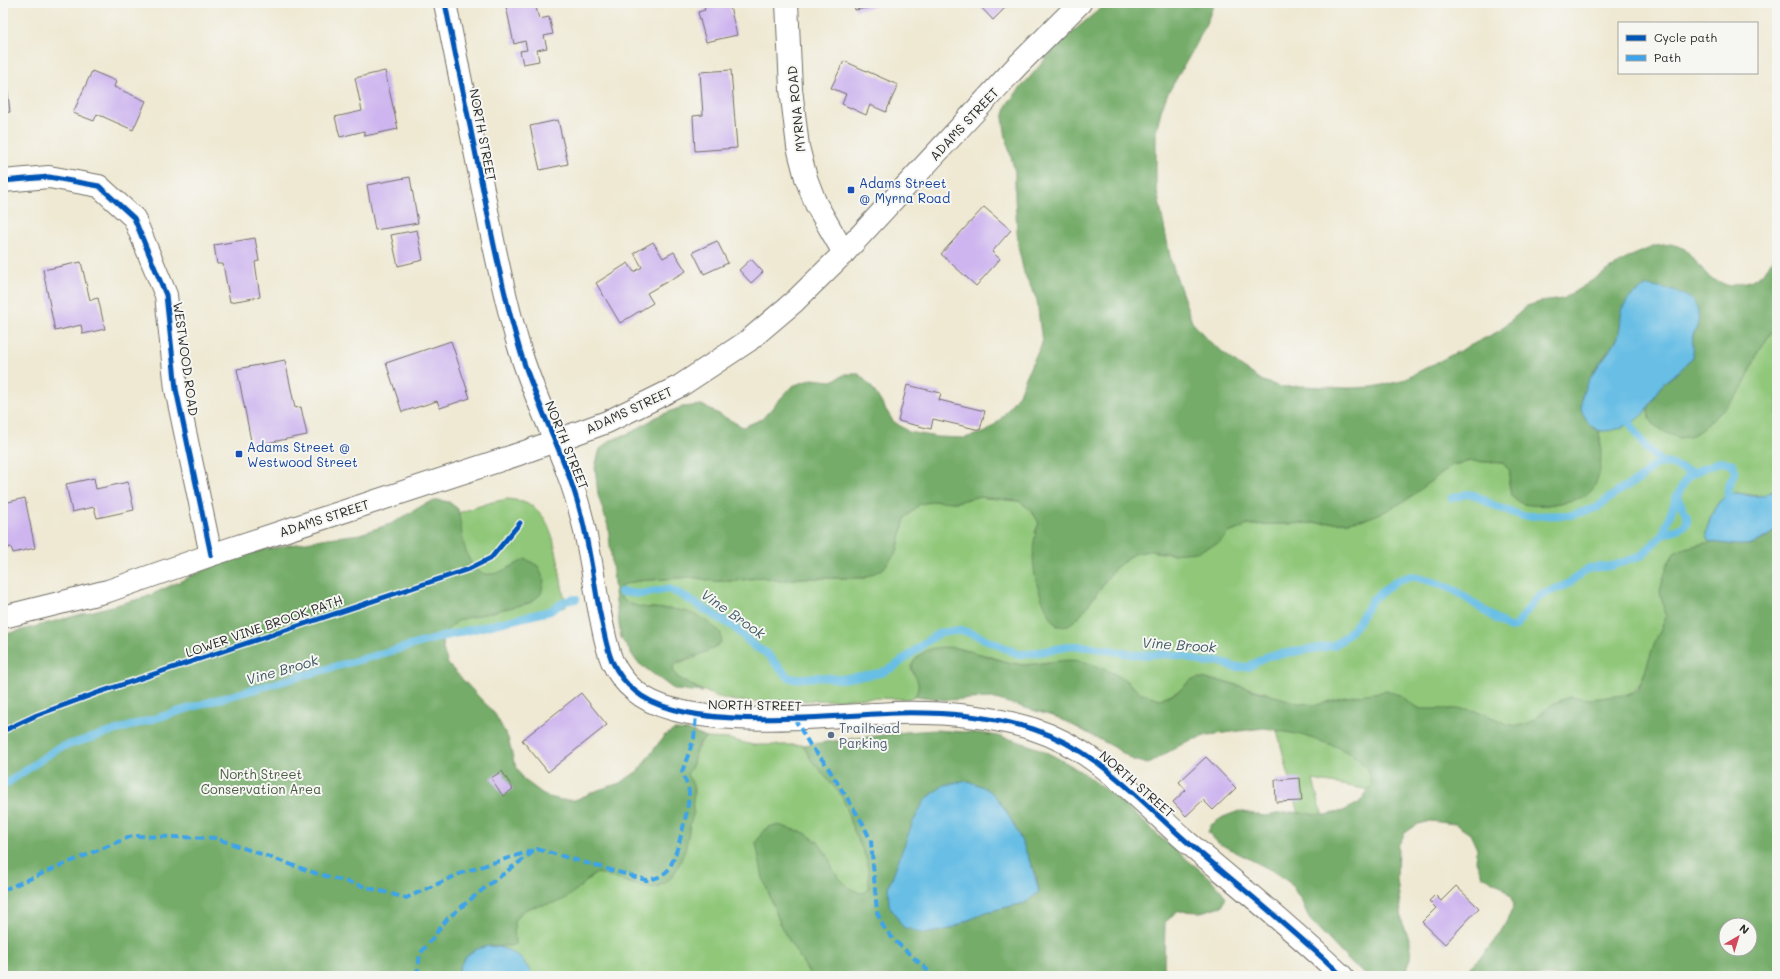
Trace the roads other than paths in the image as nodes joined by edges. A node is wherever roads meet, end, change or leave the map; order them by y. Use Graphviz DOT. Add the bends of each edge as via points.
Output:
graph roads {
  1 [pos="445,3"];
  2 [pos="788,3"];
  3 [pos="1080,3"];
  4 [pos="3,181"];
  5 [pos="844,253"];
  6 [pos="556,441"];
  7 [pos="211,555"];
  8 [pos="3,617"];
  9 [pos="1342,976"];
  1 -- 6 [label="street, NORTH STREET" via="512,324 528,377"];
  2 -- 5 [label="street, MYRNA ROAD" via="791,89 798,147 816,204"];
  3 -- 5 [label="street, ADAMS STREET" via="1016,67"];
  4 -- 7 [label="street, WESTWOOD ROAD" via="48,177 99,186 134,218 166,295 176,389"];
  5 -- 6 [label="street, ADAMS STREET" via="764,328 696,376 614,419"];
  6 -- 7 [label="street, ADAMS STREET"];
  6 -- 9 [label="street, NORTH STREET" via="581,513 608,652 621,676 640,695 670,709 709,716 778,718 930,714 1000,721 1049,735 1076,748 1108,770"];
  7 -- 8 [label="street, ADAMS STREET" via="108,590"];
}
